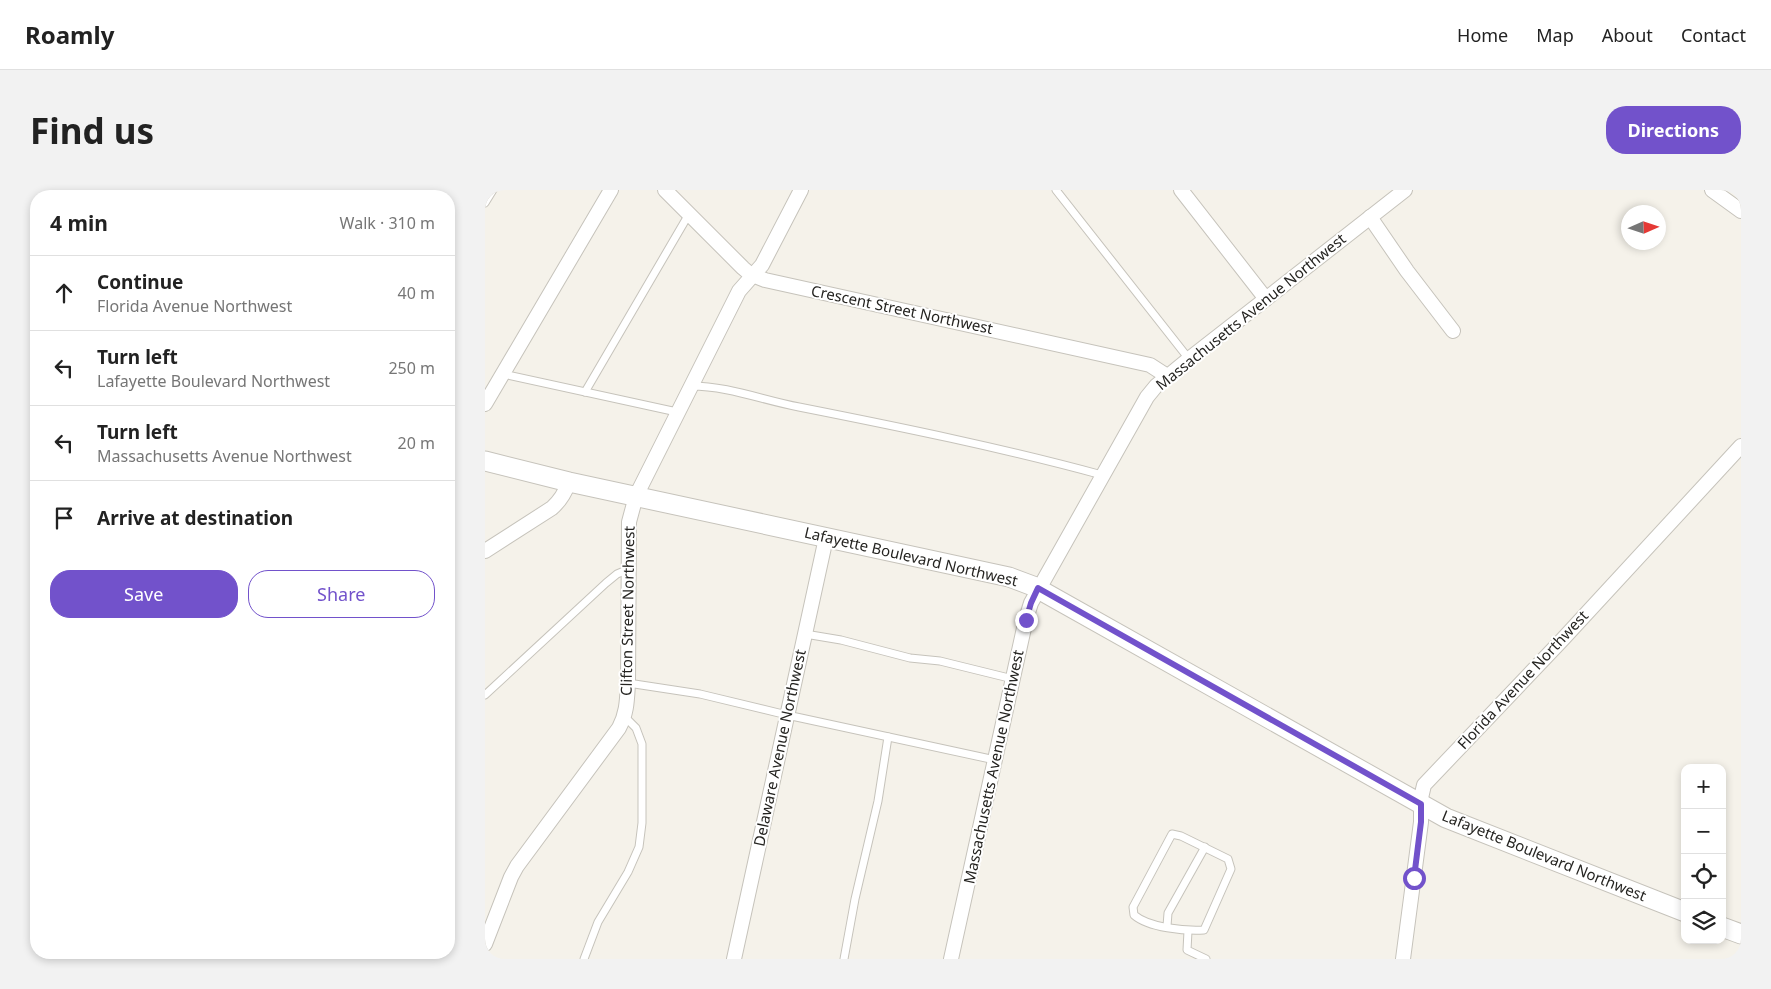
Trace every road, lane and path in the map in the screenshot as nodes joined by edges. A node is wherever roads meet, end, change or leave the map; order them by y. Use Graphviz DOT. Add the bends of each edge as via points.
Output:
graph roads {
  1 [pos="493,190"];
  2 [pos="611,190"];
  3 [pos="665,190"];
  4 [pos="801,190"];
  5 [pos="1056,190"];
  6 [pos="1181,190"];
  7 [pos="1405,190"];
  8 [pos="1712,190"];
  9 [pos="485,203"];
  10 [pos="1741,211"];
  11 [pos="689,214"];
  12 [pos="1370,217"];
  13 [pos="754,275"];
  14 [pos="1266,298"];
  15 [pos="1453,331"];
  16 [pos="1189,359"];
  17 [pos="503,374"];
  18 [pos="1167,376"];
  19 [pos="691,386"];
  20 [pos="585,392"];
  21 [pos="485,404"];
  22 [pos="677,412"];
  23 [pos="1741,446"];
  24 [pos="485,461"];
  25 [pos="1103,475"];
  26 [pos="569,482"];
  27 [pos="636,496"];
  28 [pos="826,538"];
  29 [pos="485,551"];
  30 [pos="629,568"];
  31 [pos="1038,588"];
  32 [pos="805,634"];
  33 [pos="1013,679"];
  34 [pos="628,683"];
  35 [pos="485,695"];
  36 [pos="787,715"];
  37 [pos="625,717"];
  38 [pos="888,737"];
  39 [pos="995,760"];
  40 [pos="1421,804"];
  41 [pos="1205,847"];
  42 [pos="1681,910"];
  43 [pos="1167,926"];
  44 [pos="1726,928"];
  45 [pos="1188,931"];
  46 [pos="1741,934"];
  47 [pos="485,944"];
  48 [pos="584,959"];
  49 [pos="734,959"];
  50 [pos="844,959"];
  51 [pos="951,959"];
  52 [pos="1204,959"];
  53 [pos="1403,959"];
  1 -- 9 [label="lane"];
  2 -- 17 [label="street"];
  3 -- 11 [label="street, Crescent Street Northwest"];
  4 -- 13 [label="street, Clifton Street Northwest"];
  5 -- 16 [label="lane"];
  6 -- 14 [label="street"];
  7 -- 12 [label="street, Massachusetts Avenue Northwest"];
  8 -- 10 [label="street"];
  11 -- 13 [label="street, Crescent Street Northwest"];
  11 -- 20 [label="lane"];
  12 -- 14 [label="street, Massachusetts Avenue Northwest"];
  12 -- 15 [label="street"];
  13 -- 18 [label="street, Crescent Street Northwest" via="873,305 1150,365"];
  13 -- 19 [label="street, Clifton Street Northwest" via="739,291"];
  14 -- 16 [label="street, Massachusetts Avenue Northwest"];
  16 -- 18 [label="street, Massachusetts Avenue Northwest"];
  17 -- 20 [label="lane"];
  17 -- 21 [label="street"];
  18 -- 25 [label="street, Massachusetts Avenue Northwest" via="1147,397"];
  19 -- 22 [label="street, Clifton Street Northwest"];
  19 -- 25 [label="lane" via="724,388 790,406"];
  20 -- 22 [label="lane"];
  22 -- 27 [label="street, Clifton Street Northwest"];
  23 -- 40 [label="street, Florida Avenue Northwest" via="1424,785"];
  24 -- 26 [label="main road, Lafayette Boulevard Northwest"];
  25 -- 31 [label="street, Massachusetts Avenue Northwest"];
  26 -- 27 [label="main road, Lafayette Boulevard Northwest"];
  26 -- 29 [label="street" via="566,492 552,508"];
  27 -- 28 [label="main road, Lafayette Boulevard Northwest"];
  27 -- 30 [label="street, Clifton Street Northwest" via="629,522"];
  28 -- 31 [label="main road, Lafayette Boulevard Northwest" via="1009,577"];
  28 -- 32 [label="street, Delaware Avenue Northwest"];
  30 -- 34 [label="street, Clifton Street Northwest"];
  30 -- 35 [label="lane" via="606,583"];
  31 -- 33 [label="street, Massachusetts Avenue Northwest" via="1026,620"];
  31 -- 40 [label="main road, Lafayette Boulevard Northwest"];
  32 -- 33 [label="lane"];
  32 -- 36 [label="street, Delaware Avenue Northwest"];
  33 -- 39 [label="street, Massachusetts Avenue Northwest"];
  34 -- 36 [label="lane" via="700,694"];
  34 -- 37 [label="street, Clifton Street Northwest"];
  36 -- 38 [label="lane"];
  36 -- 49 [label="street, Delaware Avenue Northwest"];
  37 -- 47 [label="street, Clifton Street Northwest" via="517,866"];
  37 -- 48 [label="lane" via="636,728 642,744 639,847 598,922"];
  38 -- 39 [label="lane"];
  38 -- 50 [label="lane" via="878,801"];
  39 -- 51 [label="street, Massachusetts Avenue Northwest"];
  40 -- 42 [label="main road, Lafayette Boulevard Northwest" via="1446,818"];
  40 -- 53 [label="street, Florida Avenue Northwest"];
  41 -- 43 [label="lane" via="1168,913"];
  41 -- 43 [label="lane" via="1172,834 1133,907 1134,914 1141,921"];
  41 -- 45 [label="lane" via="1228,859 1231,869 1204,930"];
  43 -- 45 [label="lane"];
  44 -- 46 [label="main road"];
  45 -- 52 [label="lane" via="1187,950"];
}
